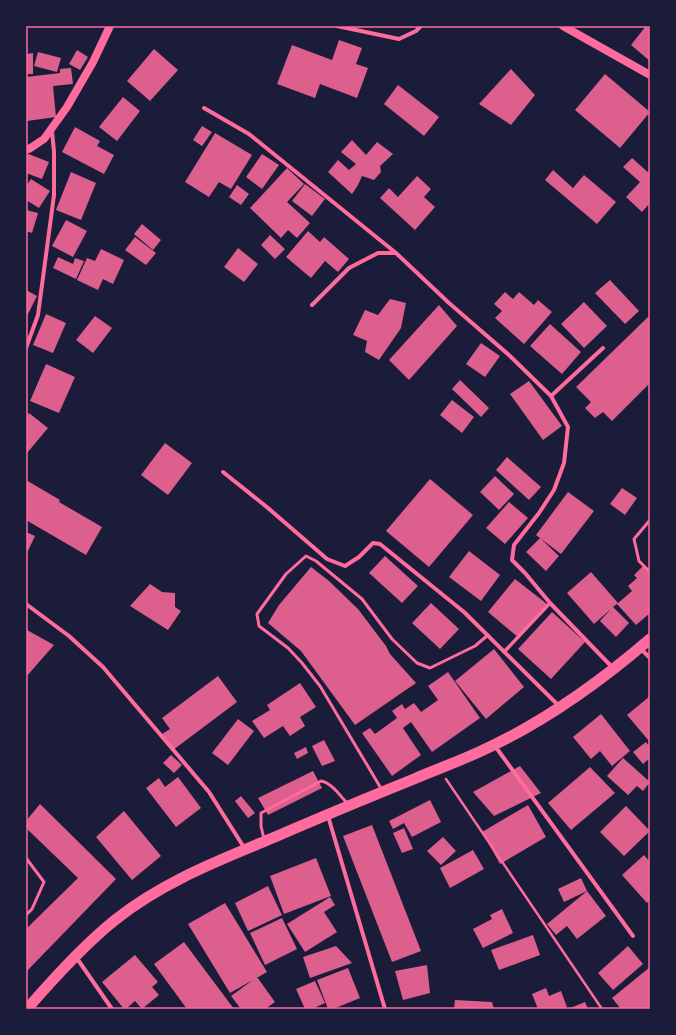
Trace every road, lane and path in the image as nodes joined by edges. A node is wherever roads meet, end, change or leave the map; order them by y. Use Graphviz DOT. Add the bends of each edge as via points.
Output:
graph roads {
  1 [pos="110,26"];
  2 [pos="336,26"];
  3 [pos="421,26"];
  4 [pos="563,26"];
  5 [pos="650,75"];
  6 [pos="204,108"];
  7 [pos="51,128"];
  8 [pos="26,148"];
  9 [pos="396,253"];
  10 [pos="312,305"];
  11 [pos="26,348"];
  12 [pos="603,348"];
  13 [pos="551,396"];
  14 [pos="223,472"];
  15 [pos="650,520"];
  16 [pos="650,572"];
  17 [pos="550,603"];
  18 [pos="26,604"];
  19 [pos="488,635"];
  20 [pos="650,639"];
  21 [pos="640,648"];
  22 [pos="504,652"];
  23 [pos="650,658"];
  24 [pos="614,669"];
  25 [pos="560,706"];
  26 [pos="494,744"];
  27 [pos="439,768"];
  28 [pos="383,791"];
  29 [pos="349,805"];
  30 [pos="327,814"];
  31 [pos="265,841"];
  32 [pos="245,849"];
  33 [pos="26,858"];
  34 [pos="26,915"];
  35 [pos="633,936"];
  36 [pos="75,956"];
  37 [pos="27,1009"];
  38 [pos="112,1009"];
  39 [pos="385,1009"];
  40 [pos="602,1009"];
  1 -- 7 [label="main road" via="77,90"];
  2 -- 3 [label="street" via="399,39"];
  4 -- 5 [label="main road"];
  6 -- 9 [label="street" via="249,134"];
  7 -- 8 [label="main road" via="44,139 29,149"];
  7 -- 11 [label="street" via="54,195 38,315"];
  9 -- 10 [label="street" via="378,253 349,268"];
  9 -- 13 [label="street"];
  12 -- 13 [label="street"];
  13 -- 17 [label="street" via="568,427 564,463 554,490 514,545 512,560"];
  14 -- 19 [label="street" via="327,559 345,566 359,558 373,543 380,544 464,612"];
  15 -- 16 [label="lane" via="634,539 639,561"];
  17 -- 22 [label="street"];
  17 -- 24 [label="street"];
  18 -- 32 [label="street" via="69,636 103,667 210,792"];
  19 -- 22 [label="street"];
  19 -- 28 [label="lane" via="475,646 430,668 417,663 392,639 362,599 316,561 306,556 286,574 257,614 260,626 288,648 320,686"];
  20 -- 21 [label="highway"];
  21 -- 23 [label="street"];
  21 -- 24 [label="highway"];
  22 -- 25 [label="street"];
  24 -- 25 [label="highway"];
  25 -- 26 [label="highway"];
  26 -- 27 [label="highway"];
  26 -- 35 [label="street"];
  27 -- 28 [label="highway"];
  27 -- 40 [label="path"];
  28 -- 29 [label="highway"];
  29 -- 30 [label="highway"];
  29 -- 31 [label="lane" via="335,790 321,781 261,813"];
  30 -- 31 [label="highway"];
  30 -- 39 [label="street"];
  31 -- 32 [label="highway"];
  32 -- 36 [label="highway" via="151,895 114,920"];
  33 -- 34 [label="lane" via="44,882 32,909"];
  36 -- 37 [label="highway"];
  36 -- 38 [label="street"];
}
